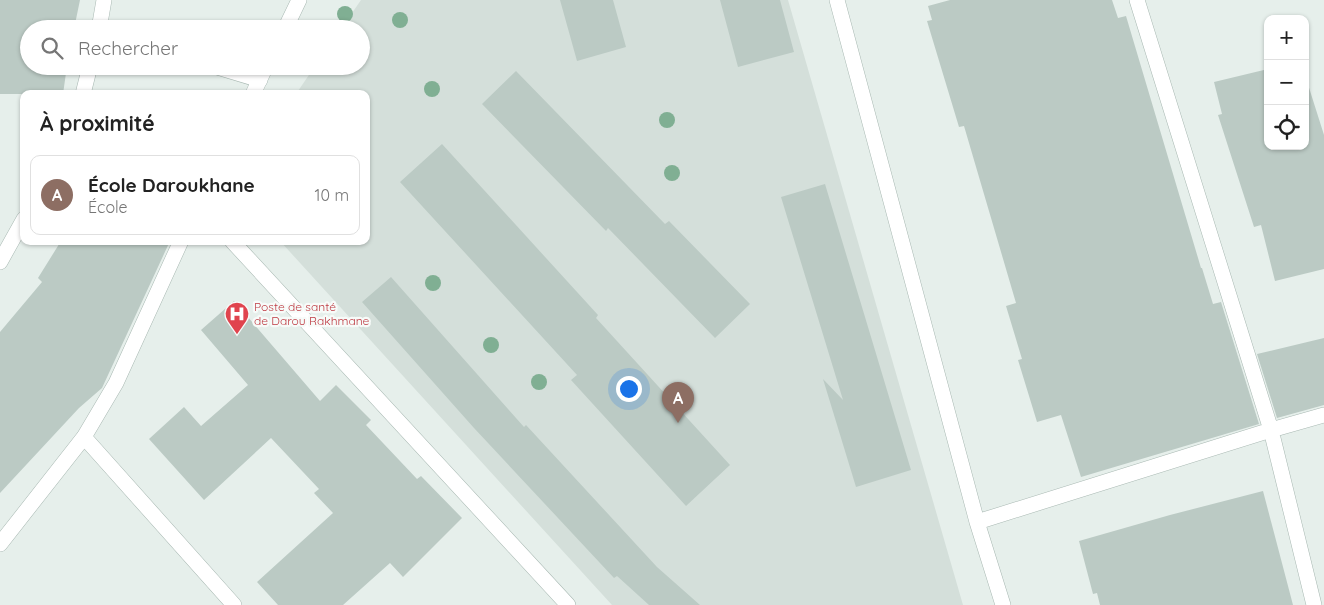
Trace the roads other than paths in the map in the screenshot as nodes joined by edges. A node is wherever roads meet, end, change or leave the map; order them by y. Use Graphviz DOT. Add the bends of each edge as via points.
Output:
graph roads {
  1 [pos="104,0"];
  2 [pos="299,0"];
  3 [pos="837,0"];
  4 [pos="1137,0"];
  5 [pos="101,20"];
  6 [pos="289,20"];
  7 [pos="88,75"];
  8 [pos="262,75"];
  9 [pos="84,90"];
  10 [pos="255,90"];
  11 [pos="20,226"];
  12 [pos="179,245"];
  13 [pos="236,245"];
  14 [pos="0,262"];
  15 [pos="1324,415"];
  16 [pos="1271,430"];
  17 [pos="84,437"];
  18 [pos="977,522"];
  19 [pos="0,544"];
  20 [pos="234,605"];
  21 [pos="568,605"];
  22 [pos="1003,605"];
  23 [pos="1314,605"];
  1 -- 5 [label="street"];
  2 -- 6 [label="street"];
  3 -- 18 [label="street"];
  4 -- 16 [label="street"];
  7 -- 9 [label="street"];
  8 -- 10 [label="street"];
  11 -- 14 [label="street"];
  12 -- 17 [label="street" via="116,383"];
  13 -- 21 [label="street"];
  15 -- 16 [label="street"];
  16 -- 18 [label="street"];
  16 -- 23 [label="street"];
  17 -- 19 [label="street"];
  17 -- 20 [label="street"];
  18 -- 22 [label="street"];
}
